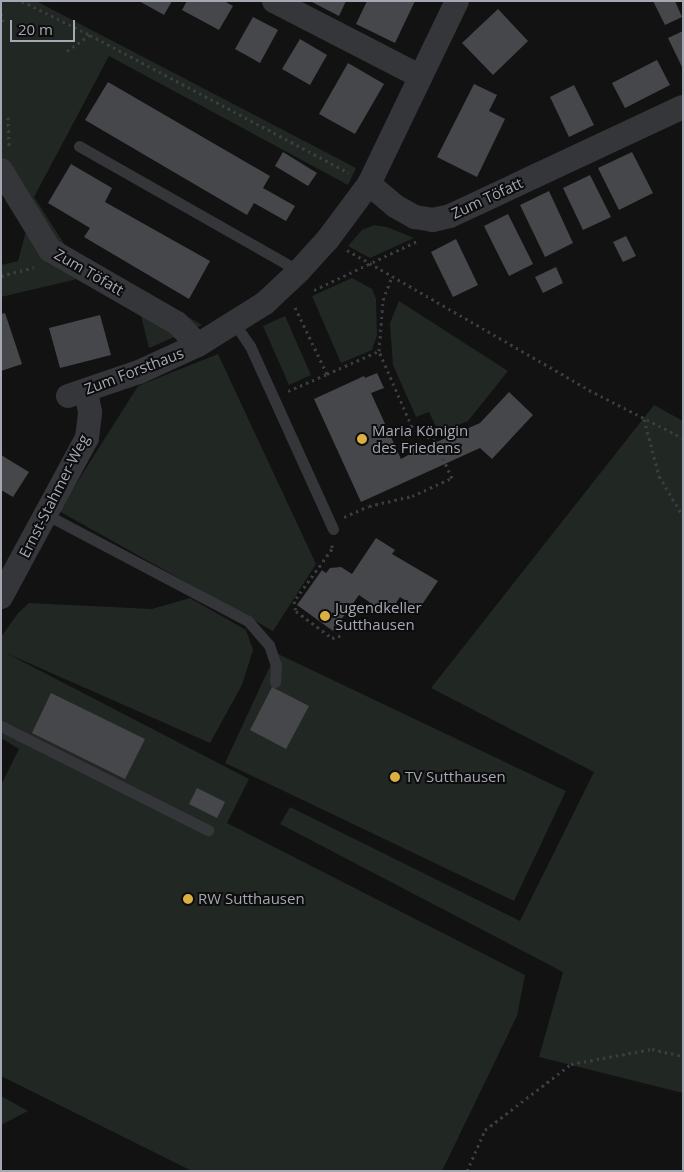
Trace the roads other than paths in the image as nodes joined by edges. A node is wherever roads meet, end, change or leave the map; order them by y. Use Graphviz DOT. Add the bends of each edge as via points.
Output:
graph roads {
  1 [pos="274,1"];
  2 [pos="457,1"];
  3 [pos="421,77"];
  4 [pos="683,106"];
  5 [pos="79,146"];
  6 [pos="1,170"];
  7 [pos="369,184"];
  8 [pos="299,271"];
  9 [pos="235,324"];
  10 [pos="198,345"];
  11 [pos="77,393"];
  12 [pos="47,515"];
  13 [pos="333,529"];
  14 [pos="1,597"];
  15 [pos="275,682"];
  16 [pos="1,726"];
  17 [pos="208,830"];
  1 -- 3 [label="street"];
  2 -- 3 [label="street"];
  3 -- 7 [label="street"];
  4 -- 7 [label="street, Zum Töfatt" via="450,216 433,220 415,217 395,206"];
  5 -- 8 [label="lane"];
  6 -- 10 [label="street, Zum Töfatt" via="50,250 178,323"];
  7 -- 8 [label="street" via="328,239"];
  8 -- 9 [label="street" via="265,303"];
  9 -- 10 [label="street"];
  9 -- 13 [label="lane" via="250,346"];
  10 -- 11 [label="street, Zum Forsthaus" via="139,372"];
  11 -- 12 [label="street, Ernst-Stahmer-Weg" via="90,412 87,438"];
  12 -- 14 [label="street, Ernst-Stahmer-Weg"];
  12 -- 15 [label="lane" via="248,621 269,645 276,665"];
  16 -- 17 [label="lane"];
}
